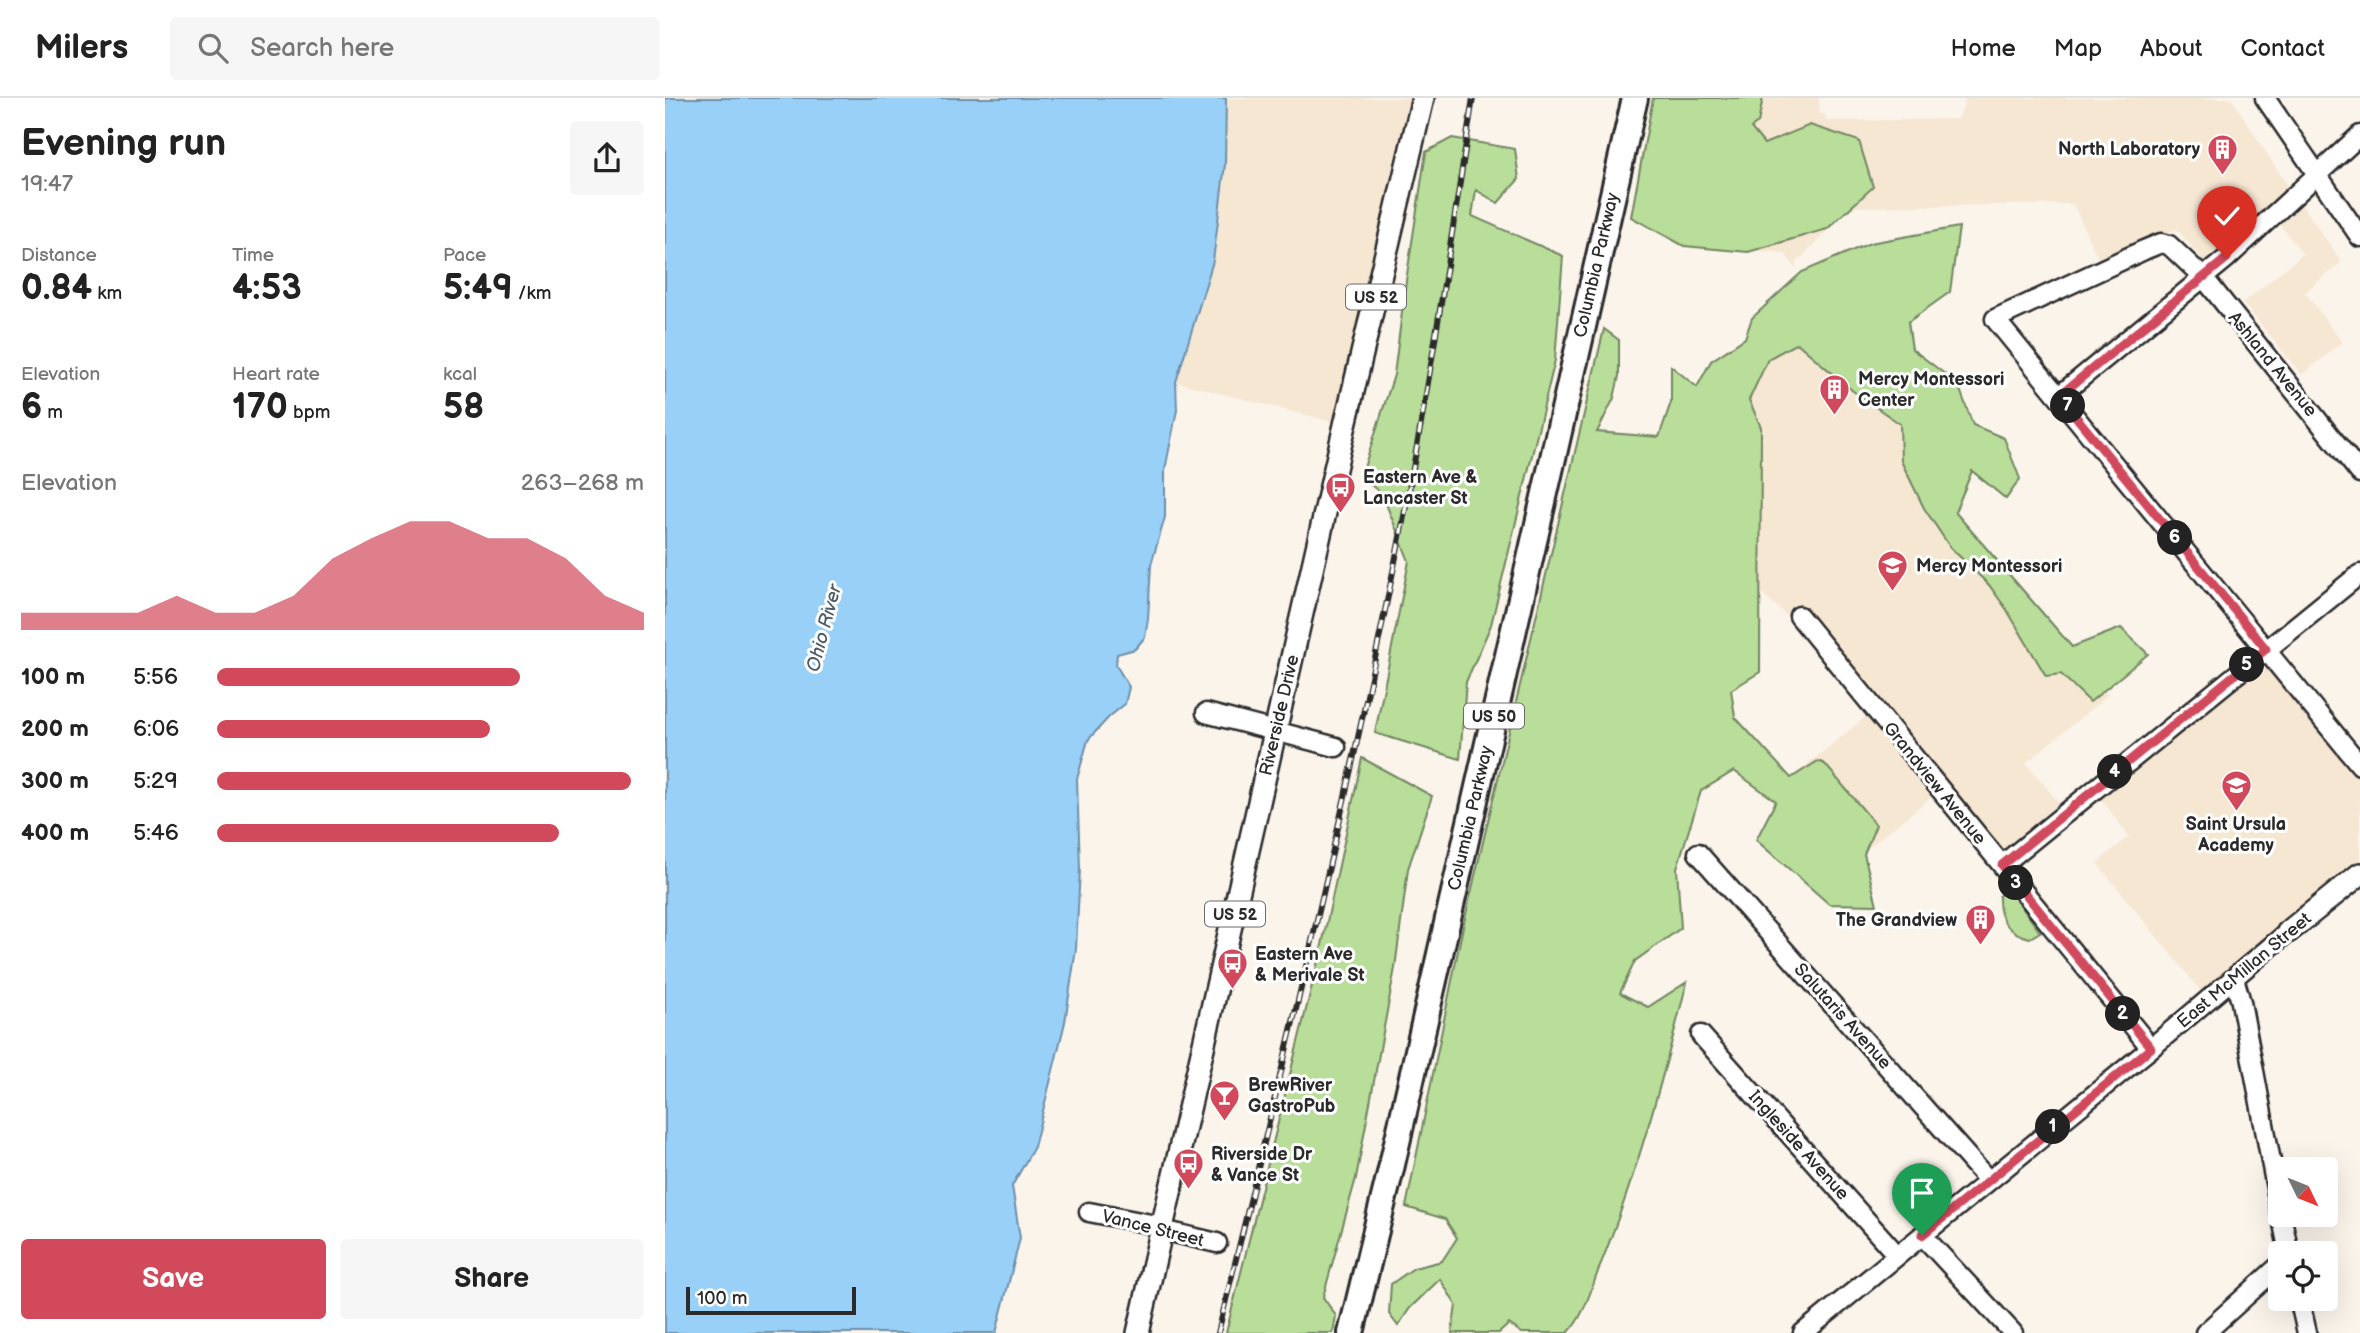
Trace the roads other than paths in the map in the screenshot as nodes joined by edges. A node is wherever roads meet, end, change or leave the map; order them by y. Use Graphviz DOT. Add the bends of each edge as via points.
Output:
graph roads {
  1 [pos="1423,98"];
  2 [pos="1635,98"];
  3 [pos="2265,98"];
  4 [pos="2360,135"];
  5 [pos="2317,175"];
  6 [pos="2360,237"];
  7 [pos="2204,278"];
  8 [pos="2059,396"];
  9 [pos="2360,472"];
  10 [pos="2360,574"];
  11 [pos="1799,616"];
  12 [pos="2266,649"];
  13 [pos="1206,713"];
  14 [pos="1275,731"];
  15 [pos="1336,747"];
  16 [pos="2360,765"];
  17 [pos="1698,853"];
  18 [pos="2002,865"];
  19 [pos="2359,877"];
  20 [pos="2288,932"];
  21 [pos="2234,978"];
  22 [pos="1701,1035"];
  23 [pos="2151,1048"];
  24 [pos="2270,1157"];
  25 [pos="1988,1180"];
  26 [pos="1089,1212"];
  27 [pos="1162,1230"];
  28 [pos="1922,1235"];
  29 [pos="1217,1243"];
  30 [pos="1897,1255"];
  31 [pos="2268,1276"];
  32 [pos="2302,1311"];
  33 [pos="1138,1333"];
  34 [pos="1351,1333"];
  35 [pos="1803,1333"];
  36 [pos="2013,1333"];
  37 [pos="2205,1333"];
  38 [pos="2307,1333"];
  1 -- 14 [label="main road, Riverside Drive / US 52"];
  2 -- 34 [label="highway, Columbia Parkway / US 50"];
  3 -- 5 [label="street"];
  4 -- 5 [label="street"];
  5 -- 6 [label="street"];
  5 -- 7 [label="street"];
  7 -- 8 [label="street"];
  7 -- 8 [label="street, Ashland Avenue" via="2161,243 1995,318"];
  7 -- 9 [label="street, Ashland Avenue"];
  8 -- 12 [label="street"];
  10 -- 12 [label="street"];
  11 -- 18 [label="street, Grandview Avenue"];
  12 -- 16 [label="street"];
  12 -- 18 [label="street"];
  13 -- 14 [label="street"];
  14 -- 15 [label="street"];
  14 -- 27 [label="main road, Riverside Drive / US 52"];
  17 -- 25 [label="street, Salutaris Avenue"];
  18 -- 23 [label="street, Grandview Avenue"];
  19 -- 20 [label="main road, East McMillan Street"];
  20 -- 21 [label="street, East McMillan Street"];
  21 -- 23 [label="street, East McMillan Street"];
  21 -- 24 [label="street"];
  22 -- 30 [label="street, Ingleside Avenue"];
  23 -- 25 [label="street, East McMillan Street"];
  25 -- 28 [label="street, East McMillan Street"];
  26 -- 27 [label="street, Vance Street"];
  27 -- 29 [label="street, Vance Street"];
  27 -- 33 [label="main road, Riverside Drive / US 52"];
  28 -- 30 [label="street, East McMillan Street"];
  28 -- 36 [label="street"];
  30 -- 35 [label="street, East McMillan Street"];
  31 -- 37 [label="street"];
  32 -- 38 [label="street"];
}
